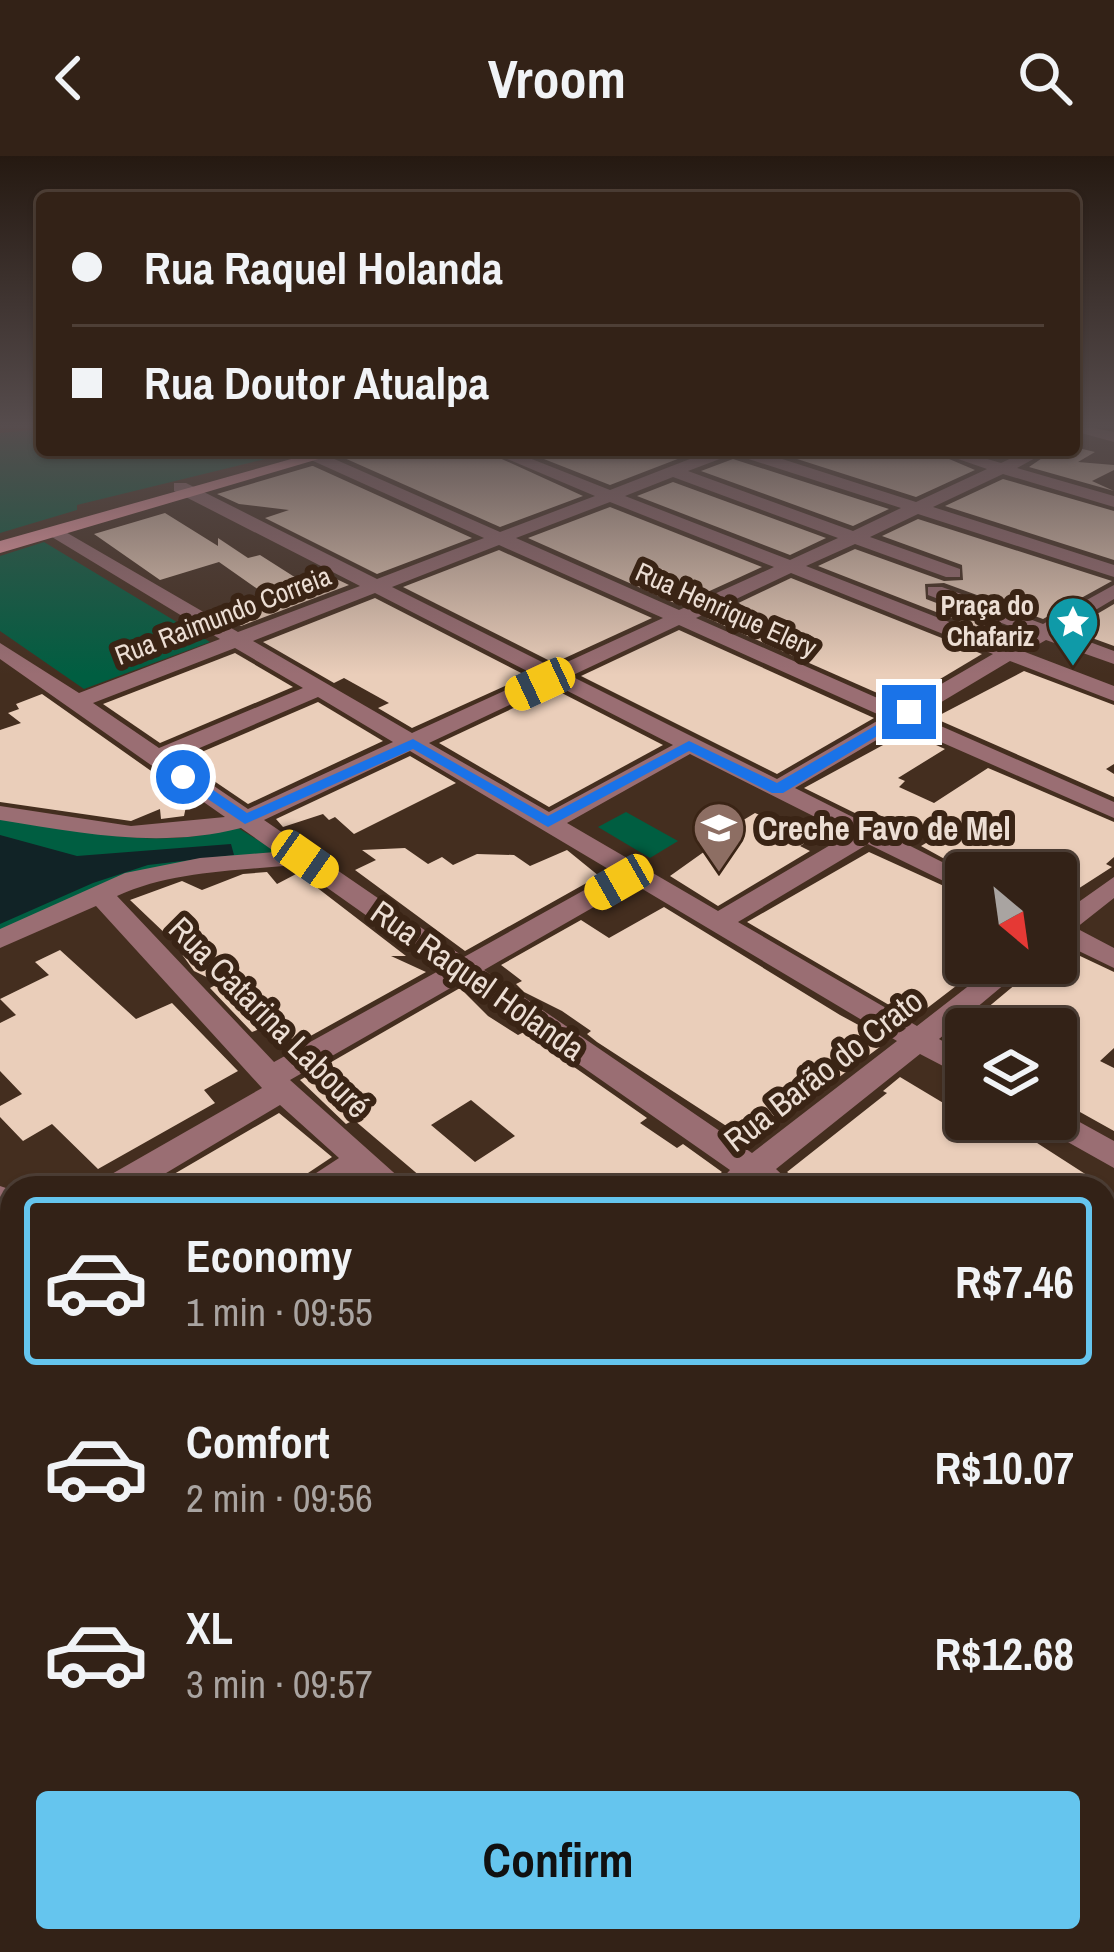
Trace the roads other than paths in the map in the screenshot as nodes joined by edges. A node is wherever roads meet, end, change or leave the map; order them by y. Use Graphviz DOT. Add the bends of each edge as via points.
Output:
graph roads {
  1 [pos="123,508"];
  2 [pos="129,508"];
  3 [pos="221,508"];
  4 [pos="434,508"];
  5 [pos="579,508"];
  6 [pos="640,508"];
  7 [pos="772,508"];
  8 [pos="914,508"];
  9 [pos="919,508"];
  10 [pos="51,532"];
  11 [pos="500,538"];
  12 [pos="854,538"];
  13 [pos="0,543"];
  14 [pos="790,567"];
  15 [pos="1114,571"];
  16 [pos="953,573"];
  17 [pos="374,586"];
  18 [pos="935,591"];
  19 [pos="1114,591"];
  20 [pos="678,618"];
  21 [pos="1046,632"];
  22 [pos="236,641"];
  23 [pos="0,650"];
  24 [pos="1010,653"];
  25 [pos="1114,658"];
  26 [pos="552,678"];
  27 [pos="319,689"];
  28 [pos="1114,694"];
  29 [pos="74,703"];
  30 [pos="901,717"];
  31 [pos="413,743"];
  32 [pos="689,746"];
  33 [pos="156,758"];
  34 [pos="777,789"];
  35 [pos="1114,811"];
  36 [pos="0,813"];
  37 [pos="245,819"];
  38 [pos="548,823"];
  39 [pos="867,834"];
  40 [pos="302,857"];
  41 [pos="945,873"];
  42 [pos="632,874"];
  43 [pos="1114,885"];
  44 [pos="99,893"];
  45 [pos="1077,914"];
  46 [pos="717,922"];
  47 [pos="0,939"];
  48 [pos="1077,940"];
  49 [pos="1114,958"];
  50 [pos="465,971"];
  51 [pos="990,984"];
  52 [pos="920,1040"];
  53 [pos="945,1055"];
  54 [pos="276,1084"];
  55 [pos="1077,1134"];
  56 [pos="1114,1156"];
  57 [pos="361,1159"];
  58 [pos="134,1176"];
  59 [pos="336,1176"];
  60 [pos="380,1176"];
  61 [pos="747,1176"];
  62 [pos="762,1176"];
  1 -- 13 [label="main road"];
  2 -- 10 [label="main road"];
  3 -- 17 [label="street"];
  4 -- 11 [label="street, Rua Henrique Elery"];
  5 -- 11 [label="street, Rua Raimundo Correia"];
  6 -- 14 [label="street"];
  7 -- 12 [label="street"];
  8 -- 12 [label="street"];
  9 -- 15 [label="street"];
  10 -- 13 [label="main road"];
  10 -- 22 [label="street"];
  11 -- 17 [label="street, Rua Raimundo Correia"];
  11 -- 20 [label="street, Rua Henrique Elery"];
  12 -- 14 [label="street"];
  12 -- 16 [label="street"];
  14 -- 20 [label="street"];
  14 -- 24 [label="street"];
  17 -- 22 [label="street, Rua Raimundo Correia"];
  17 -- 26 [label="street"];
  18 -- 21 [label="street"];
  19 -- 21 [label="street"];
  20 -- 26 [label="street"];
  20 -- 30 [label="street, Rua Henrique Elery"];
  21 -- 24 [label="street"];
  21 -- 25 [label="street"];
  22 -- 27 [label="street"];
  22 -- 29 [label="street, Rua Raimundo Correia"];
  23 -- 29 [label="street, Rua Raquel Holanda"];
  24 -- 28 [label="street"];
  24 -- 30 [label="street"];
  26 -- 31 [label="street"];
  26 -- 32 [label="street"];
  27 -- 31 [label="street"];
  27 -- 33 [label="street"];
  29 -- 33 [label="street, Rua Raquel Holanda"];
  30 -- 34 [label="street"];
  30 -- 35 [label="street, Rua Henrique Elery"];
  31 -- 37 [label="street"];
  31 -- 38 [label="street"];
  32 -- 34 [label="street"];
  32 -- 38 [label="street"];
  33 -- 37 [label="street, Rua Raquel Holanda"];
  34 -- 39 [label="street"];
  36 -- 37 [label="street" via="131,833"];
  37 -- 40 [label="street, Rua Raquel Holanda"];
  38 -- 42 [label="street"];
  39 -- 41 [label="street"];
  39 -- 46 [label="street"];
  40 -- 44 [label="street" via="178,869"];
  40 -- 50 [label="street, Rua Raquel Holanda"];
  42 -- 46 [label="street"];
  42 -- 50 [label="street"];
  43 -- 45 [label="street"];
  44 -- 47 [label="street"];
  44 -- 54 [label="street, Rua Catarina Labouré"];
  46 -- 52 [label="street"];
  48 -- 49 [label="street"];
  50 -- 54 [label="street"];
  50 -- 61 [label="street, Rua Raquel Holanda"];
  51 -- 52 [label="street, Rua Barão do Crato"];
  52 -- 53 [label="street"];
  52 -- 62 [label="street, Rua Barão do Crato"];
  54 -- 57 [label="street, Rua Catarina Labouré"];
  54 -- 58 [label="street"];
  55 -- 56 [label="street"];
  57 -- 59 [label="street"];
  57 -- 60 [label="street, Rua Catarina Labouré"];
}
